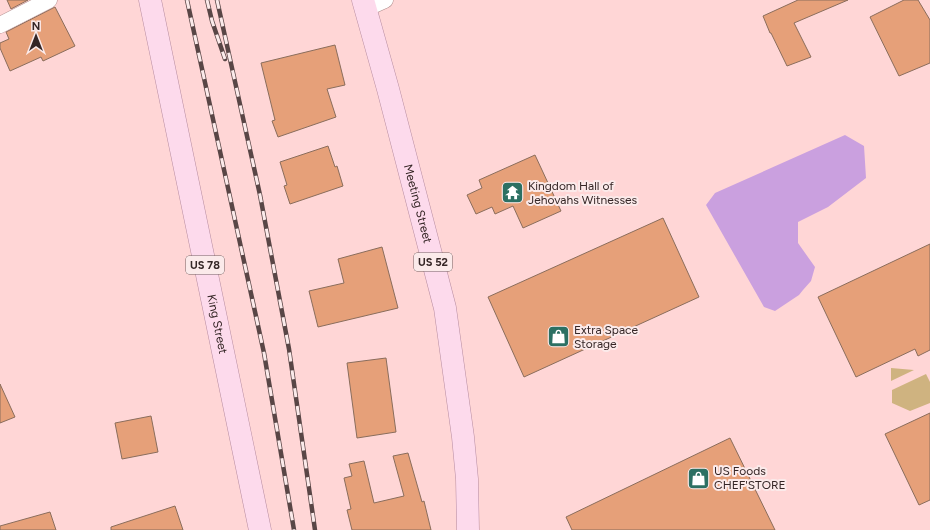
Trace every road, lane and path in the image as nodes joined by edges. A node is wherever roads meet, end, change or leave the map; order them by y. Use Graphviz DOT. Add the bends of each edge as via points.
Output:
graph roads {
  1 [pos="49,0"];
  2 [pos="150,0"];
  3 [pos="385,0"];
  4 [pos="364,5"];
  5 [pos="0,25"];
  6 [pos="260,530"];
  7 [pos="468,530"];
  1 -- 5 [label="street"];
  2 -- 6 [label="main road, King Street / US 78"];
  3 -- 4 [label="street"];
  4 -- 7 [label="main road, Meeting Street / US 52" via="445,308 463,437"];
}
